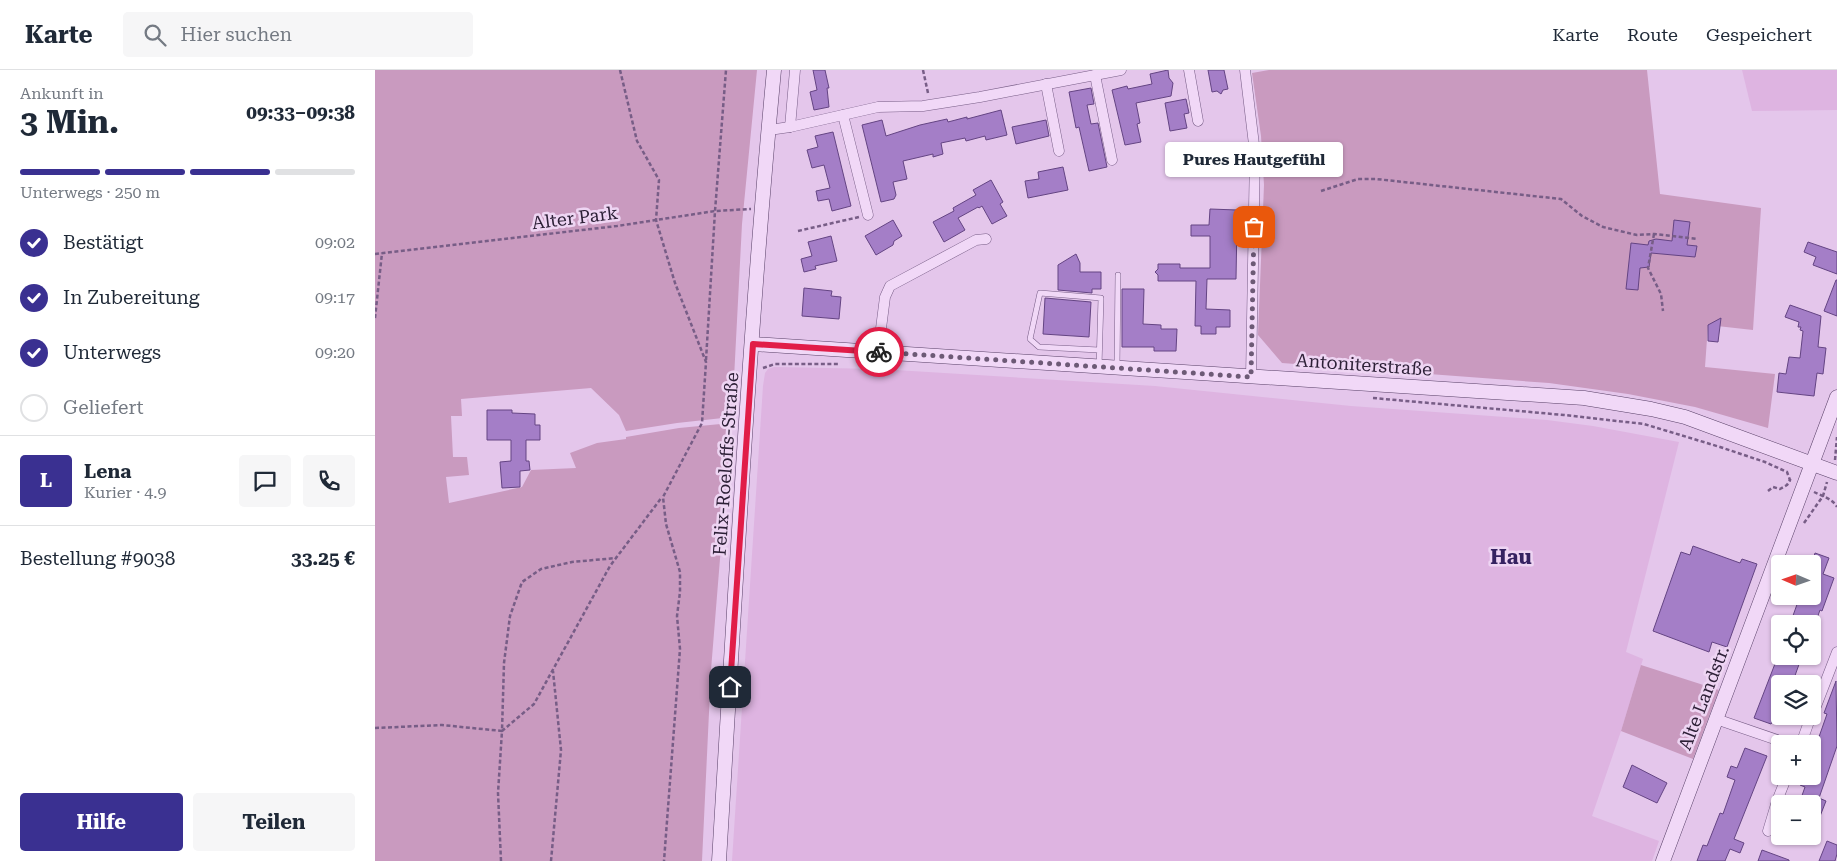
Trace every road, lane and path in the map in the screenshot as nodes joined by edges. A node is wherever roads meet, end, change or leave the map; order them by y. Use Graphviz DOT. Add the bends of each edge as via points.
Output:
graph roads {
  1 [pos="620,70"];
  2 [pos="726,70"];
  3 [pos="774,70"];
  4 [pos="795,70"];
  5 [pos="923,70"];
  6 [pos="1121,70"];
  7 [pos="1189,70"];
  8 [pos="1245,70"];
  9 [pos="1095,75"];
  10 [pos="1046,84"];
  11 [pos="923,106"];
  12 [pos="843,115"];
  13 [pos="1198,121"];
  14 [pos="790,127"];
  15 [pos="769,130"];
  16 [pos="1059,151"];
  17 [pos="1112,160"];
  18 [pos="1321,192"];
  19 [pos="762,208"];
  20 [pos="715,211"];
  21 [pos="867,215"];
  22 [pos="656,220"];
  23 [pos="798,231"];
  24 [pos="1654,234"];
  25 [pos="986,239"];
  26 [pos="1698,239"];
  27 [pos="382,253"];
  28 [pos="375,254"];
  29 [pos="1118,275"];
  30 [pos="1663,311"];
  31 [pos="375,318"];
  32 [pos="753,344"];
  33 [pos="1099,350"];
  34 [pos="878,352"];
  35 [pos="706,362"];
  36 [pos="846,364"];
  37 [pos="1099,366"];
  38 [pos="763,368"];
  39 [pos="1117,368"];
  40 [pos="1251,377"];
  41 [pos="1837,397"];
  42 [pos="1369,398"];
  43 [pos="1813,464"];
  44 [pos="1832,477"];
  45 [pos="1768,492"];
  46 [pos="663,496"];
  47 [pos="1823,496"];
  48 [pos="1837,507"];
  49 [pos="1804,524"];
  50 [pos="616,558"];
  51 [pos="1837,652"];
  52 [pos="553,670"];
  53 [pos="1821,692"];
  54 [pos="1716,718"];
  55 [pos="375,728"];
  56 [pos="502,731"];
  57 [pos="1771,738"];
  58 [pos="1783,785"];
  59 [pos="1768,831"];
  60 [pos="501,861"];
  61 [pos="551,861"];
  62 [pos="664,861"];
  63 [pos="719,861"];
  64 [pos="1663,861"];
  1 -- 22 [label="path" via="637,141 659,180"];
  2 -- 20 [label="path"];
  3 -- 15 [label="street, Felix-Roeloffs-Straße"];
  4 -- 14 [label="street"];
  5 -- 11 [label="path" via="928,93"];
  6 -- 9 [label="street"];
  7 -- 13 [label="street"];
  8 -- 40 [label="street" via="1255,153"];
  9 -- 10 [label="street"];
  9 -- 17 [label="street"];
  10 -- 11 [label="street"];
  10 -- 16 [label="street"];
  11 -- 12 [label="street" via="879,107"];
  12 -- 14 [label="street"];
  12 -- 21 [label="street"];
  14 -- 15 [label="street"];
  15 -- 19 [label="street, Felix-Roeloffs-Straße"];
  18 -- 24 [label="path" via="1358,179 1376,179 1561,199 1603,227 1637,235"];
  19 -- 20 [label="path, Alter Park"];
  19 -- 32 [label="street, Felix-Roeloffs-Straße"];
  20 -- 22 [label="path, Alter Park"];
  20 -- 35 [label="path"];
  21 -- 23 [label="path"];
  22 -- 27 [label="path, Alter Park"];
  22 -- 35 [label="path" via="675,283"];
  24 -- 26 [label="path"];
  24 -- 30 [label="path" via="1648,268 1661,294"];
  25 -- 34 [label="street" via="976,240 890,286 885,297"];
  27 -- 28 [label="path, Alter Park"];
  27 -- 31 [label="path"];
  29 -- 39 [label="lane"];
  32 -- 34 [label="street, Antoniterstraße"];
  32 -- 63 [label="street, Felix-Roeloffs-Straße"];
  33 -- 33 [label="lane" via="1101,298 1040,293 1030,339 1039,347"];
  33 -- 37 [label="lane"];
  34 -- 37 [label="street, Antoniterstraße"];
  35 -- 46 [label="path" via="702,423"];
  36 -- 38 [label="path" via="781,364"];
  37 -- 39 [label="street, Antoniterstraße"];
  39 -- 40 [label="street, Antoniterstraße"];
  40 -- 43 [label="street, Antoniterstraße" via="1606,401 1685,417"];
  41 -- 43 [label="street"];
  42 -- 45 [label="path" via="1644,424 1787,472 1790,480 1787,485 1780,489 1773,487"];
  43 -- 44 [label="street, Antoniterstraße"];
  43 -- 54 [label="street, Alte Landstr."];
  44 -- 47 [label="path"];
  46 -- 50 [label="path"];
  46 -- 62 [label="path" via="666,524 680,572 681,592 677,616 680,649"];
  47 -- 48 [label="path"];
  47 -- 49 [label="path"];
  50 -- 52 [label="path"];
  50 -- 56 [label="path" via="541,569 522,582 509,616 503,672"];
  51 -- 53 [label="street"];
  52 -- 56 [label="path" via="534,704"];
  52 -- 61 [label="path" via="561,750"];
  54 -- 57 [label="street"];
  54 -- 64 [label="street, Alte Landstr."];
  55 -- 56 [label="path" via="442,725"];
  56 -- 60 [label="path" via="498,793"];
  58 -- 59 [label="street"];
}
